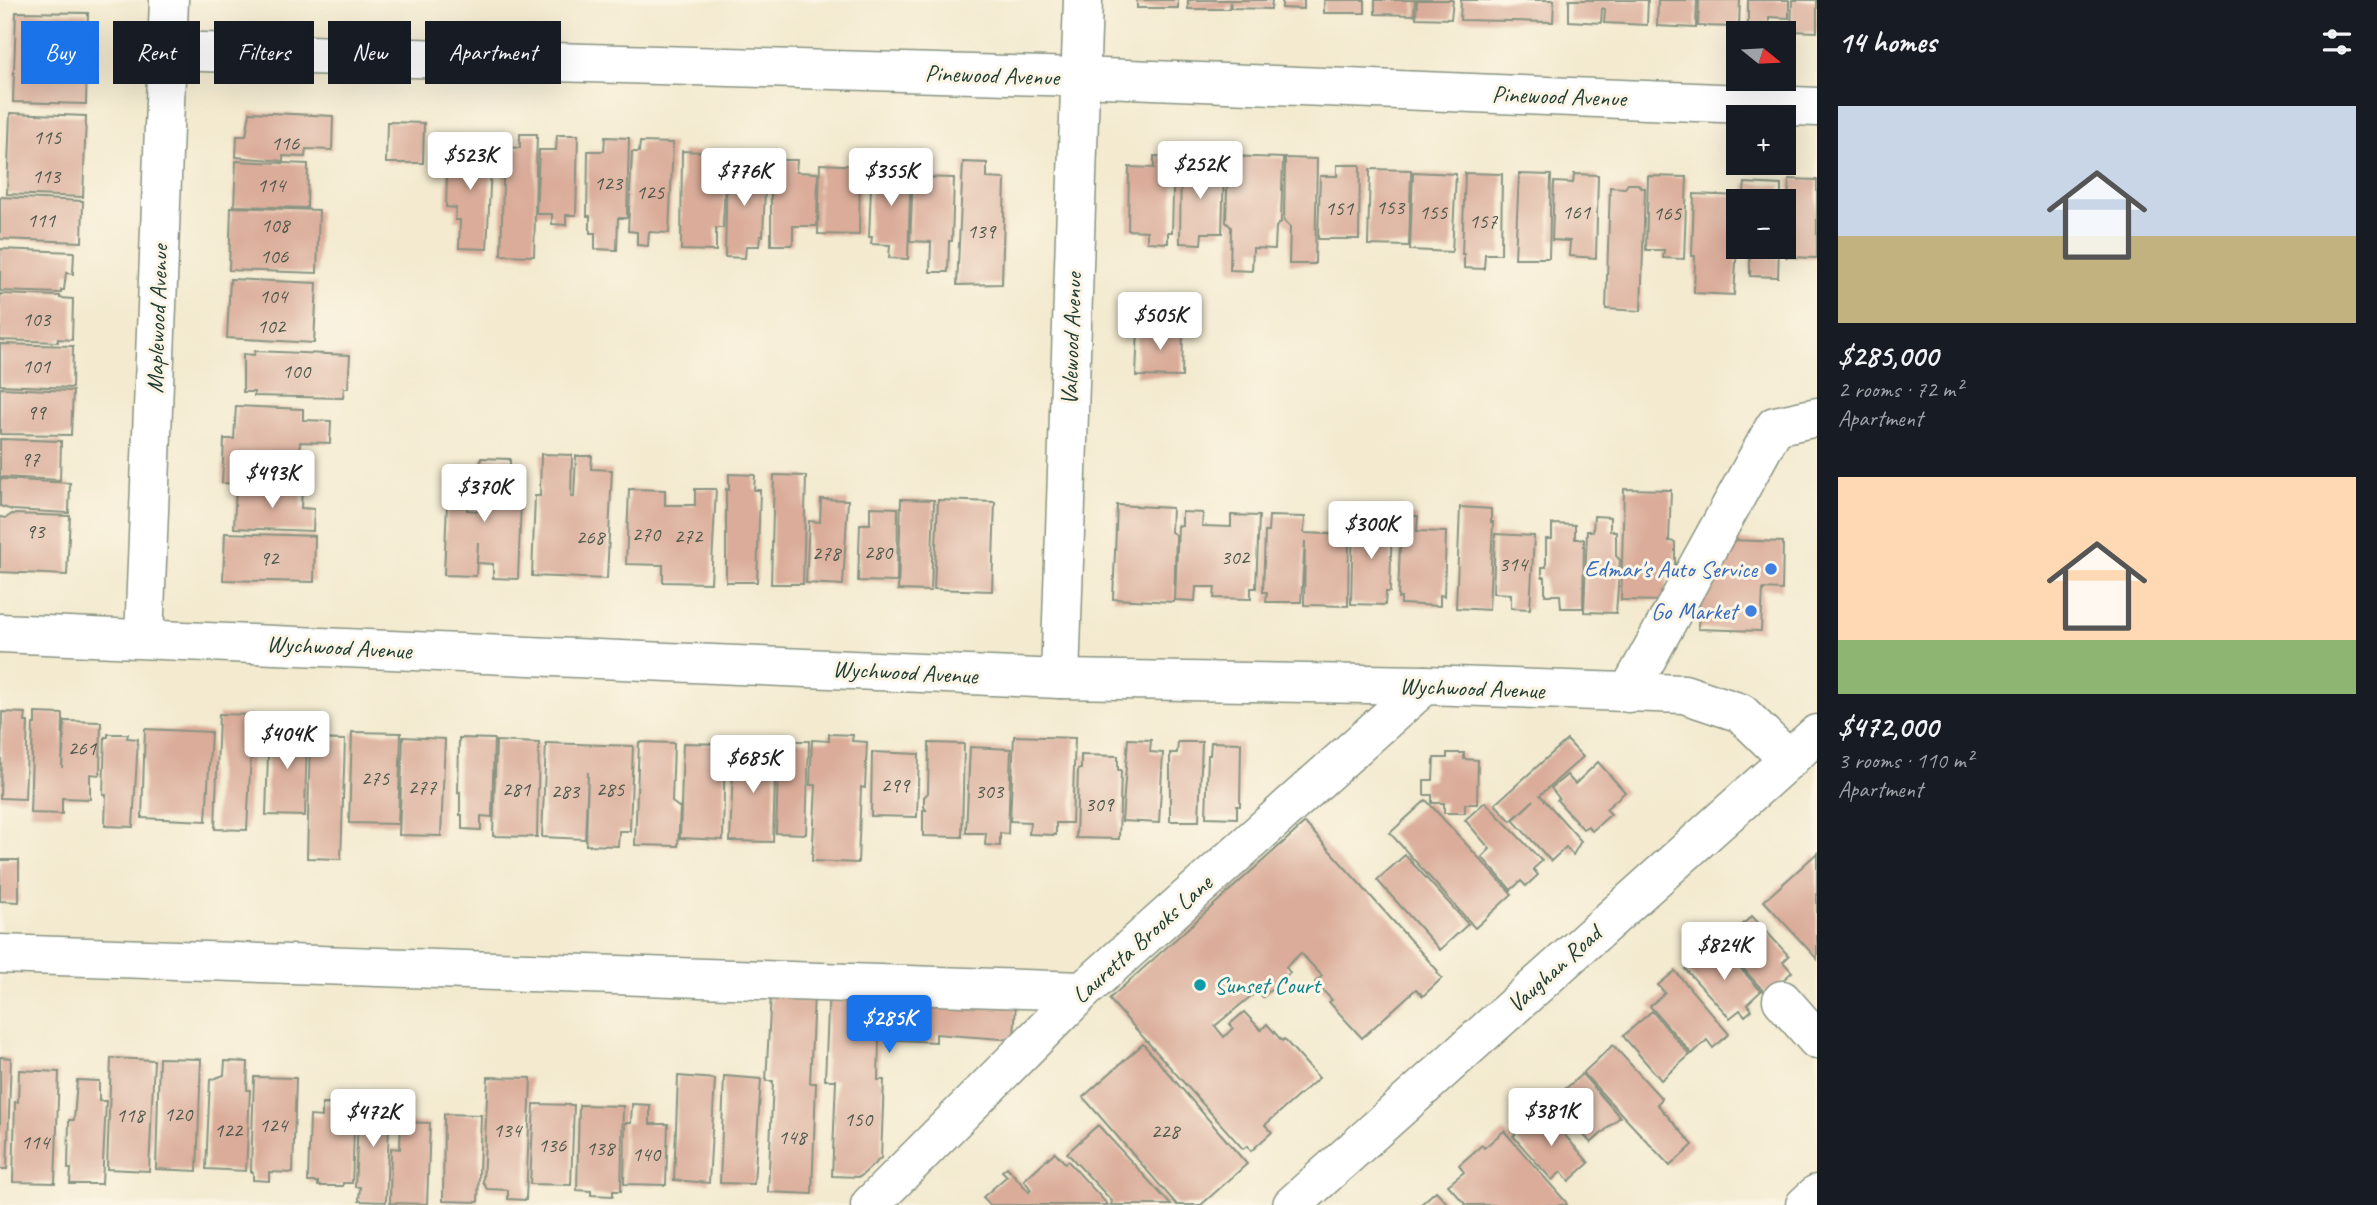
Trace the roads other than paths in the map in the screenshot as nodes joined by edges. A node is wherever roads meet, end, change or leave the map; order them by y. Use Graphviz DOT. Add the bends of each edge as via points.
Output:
graph roads {
  1 [pos="169,0"];
  2 [pos="1083,0"];
  3 [pos="168,21"];
  4 [pos="200,52"];
  5 [pos="1080,77"];
  6 [pos="166,84"];
  7 [pos="1817,107"];
  8 [pos="1817,416"];
  9 [pos="0,633"];
  10 [pos="144,638"];
  11 [pos="1060,679"];
  12 [pos="1425,685"];
  13 [pos="1628,693"];
  14 [pos="1808,746"];
  15 [pos="0,954"];
  16 [pos="1083,991"];
  17 [pos="1782,1000"];
  18 [pos="1817,1040"];
  19 [pos="1817,1194"];
  20 [pos="870,1205"];
  21 [pos="1292,1205"];
  22 [pos="1805,1205"];
  1 -- 3 [label="street, Maplewood Avenue"];
  2 -- 5 [label="street, Valewood Avenue"];
  4 -- 5 [label="street, Pinewood Avenue"];
  5 -- 7 [label="street, Pinewood Avenue"];
  5 -- 11 [label="street, Valewood Avenue"];
  6 -- 10 [label="street, Maplewood Avenue"];
  8 -- 13 [label="street" via="1775,426"];
  9 -- 10 [label="street, Wychwood Avenue"];
  10 -- 11 [label="street, Wychwood Avenue"];
  11 -- 12 [label="street, Wychwood Avenue"];
  12 -- 13 [label="street, Wychwood Avenue"];
  12 -- 16 [label="street, Lauretta Brooks Lane"];
  13 -- 14 [label="street, Wychwood Avenue" via="1684,694 1741,713"];
  14 -- 21 [label="street, Vaughan Road"];
  15 -- 16 [label="street"];
  16 -- 20 [label="street, Lauretta Brooks Lane"];
  17 -- 18 [label="street"];
  19 -- 22 [label="street"];
}
